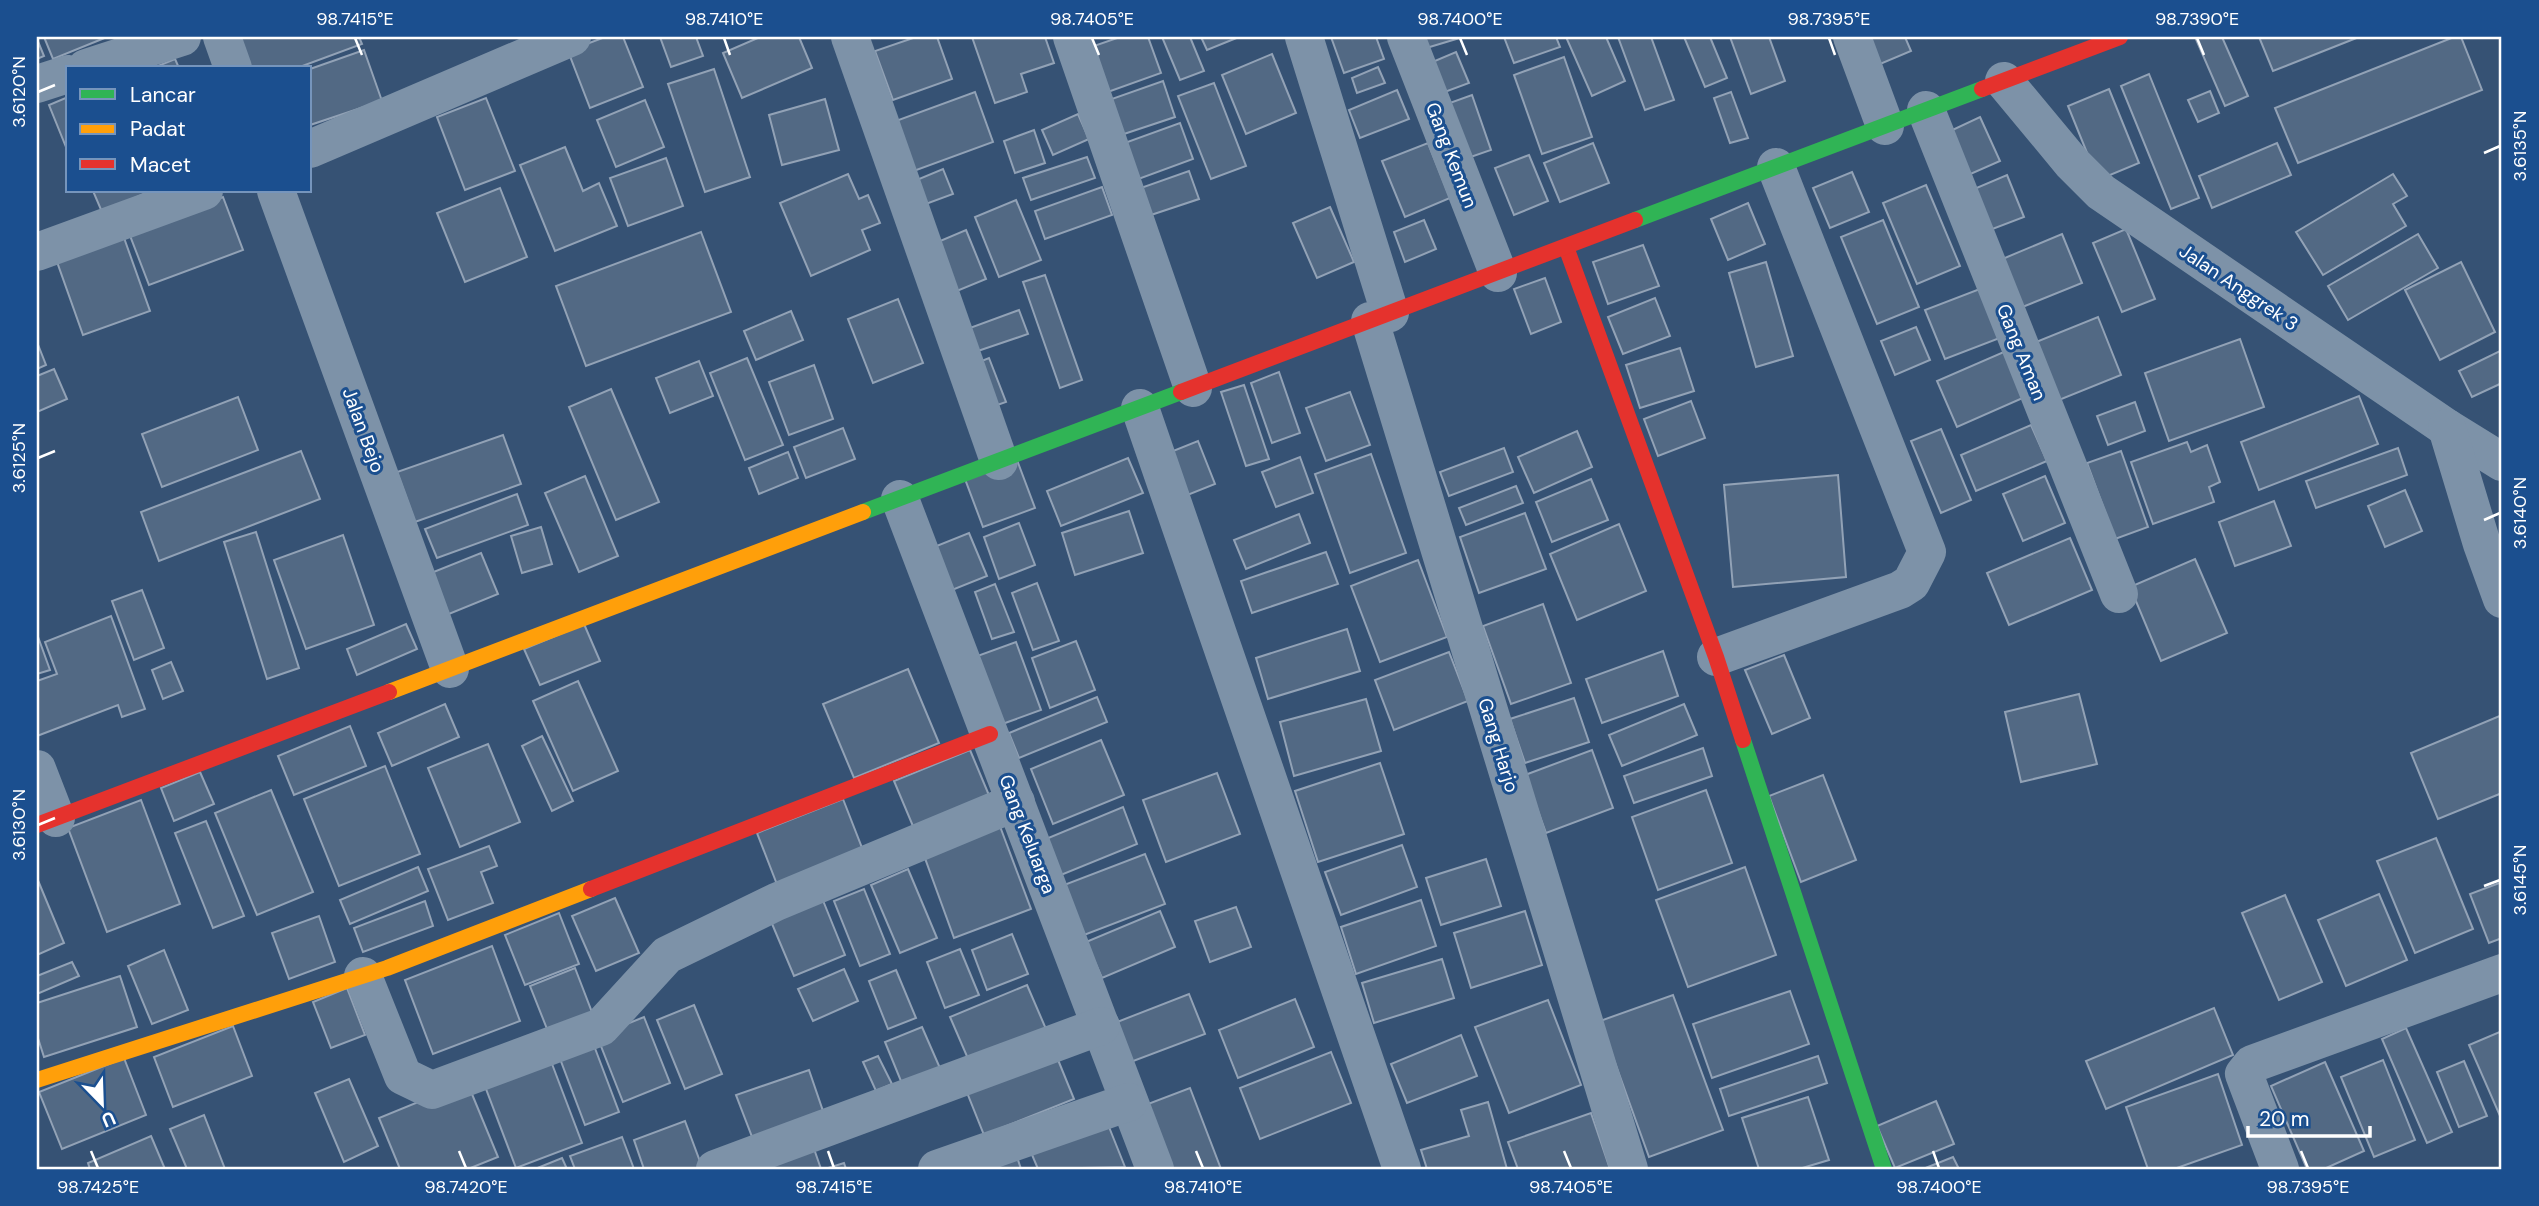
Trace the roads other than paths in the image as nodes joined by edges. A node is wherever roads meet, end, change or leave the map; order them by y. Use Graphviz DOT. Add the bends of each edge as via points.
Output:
graph roads {
  1 [pos="182,37"];
  2 [pos="222,37"];
  3 [pos="572,37"];
  4 [pos="850,37"];
  5 [pos="1072,37"];
  6 [pos="1304,37"];
  7 [pos="1406,37"];
  8 [pos="1852,37"];
  9 [pos="2120,37"];
  10 [pos="92,66"];
  11 [pos="232,66"];
  12 [pos="66,75"];
  13 [pos="2004,81"];
  14 [pos="37,85"];
  15 [pos="1926,110"];
  16 [pos="1885,126"];
  17 [pos="312,148"];
  18 [pos="1776,167"];
  19 [pos="201,192"];
  20 [pos="276,192"];
  21 [pos="1566,247"];
  22 [pos="37,252"];
  23 [pos="1498,273"];
  24 [pos="1380,317"];
  25 [pos="1193,388"];
  26 [pos="1140,408"];
  27 [pos="2447,428"];
  28 [pos="999,461"];
  29 [pos="2502,462"];
  30 [pos="900,499"];
  31 [pos="2119,594"];
  32 [pos="2502,599"];
  33 [pos="1716,657"];
  34 [pos="450,669"];
  35 [pos="990,734"];
  36 [pos="37,769"];
  37 [pos="1016,802"];
  38 [pos="46,822"];
  39 [pos="2502,973"];
  40 [pos="363,976"];
  41 [pos="1101,1026"];
  42 [pos="37,1080"];
  43 [pos="1129,1102"];
  44 [pos="715,1169"];
  45 [pos="937,1169"];
  46 [pos="1155,1169"];
  47 [pos="1402,1169"];
  48 [pos="1629,1169"];
  49 [pos="1884,1169"];
  50 [pos="2280,1169"];
  1 -- 10 [label="street"];
  2 -- 11 [label="street"];
  3 -- 17 [label="street"];
  4 -- 28 [label="street"];
  5 -- 25 [label="street"];
  6 -- 24 [label="street, Gang Harjo"];
  7 -- 23 [label="street, Gang Kemun"];
  8 -- 16 [label="street"];
  9 -- 13 [label="street"];
  12 -- 14 [label="street"];
  13 -- 15 [label="street"];
  13 -- 27 [label="street, Jalan Anggrek 3" via="2101,192"];
  15 -- 16 [label="street"];
  15 -- 31 [label="street, Gang Aman"];
  16 -- 18 [label="street"];
  18 -- 21 [label="street"];
  18 -- 33 [label="street" via="1927,552 1911,583 1900,590"];
  19 -- 22 [label="street"];
  20 -- 34 [label="street, Jalan Bejo"];
  21 -- 23 [label="street"];
  21 -- 33 [label="street"];
  23 -- 24 [label="street"];
  24 -- 25 [label="street"];
  24 -- 48 [label="street, Gang Harjo"];
  25 -- 26 [label="street"];
  26 -- 28 [label="street"];
  26 -- 47 [label="street"];
  27 -- 29 [label="street, Jalan Anggrek 3"];
  27 -- 32 [label="street"];
  28 -- 30 [label="street"];
  30 -- 34 [label="street"];
  30 -- 35 [label="street, Gang Keluarga"];
  33 -- 49 [label="street"];
  34 -- 38 [label="street"];
  35 -- 37 [label="street, Gang Keluarga"];
  35 -- 40 [label="street"];
  36 -- 38 [label="street"];
  37 -- 40 [label="street" via="776,902 667,954 601,1027 432,1090 403,1076"];
  37 -- 41 [label="street, Gang Keluarga"];
  39 -- 50 [label="street" via="2252,1064 2245,1074"];
  40 -- 42 [label="street"];
  41 -- 43 [label="street, Gang Keluarga"];
  41 -- 44 [label="street"];
  43 -- 45 [label="street"];
  43 -- 46 [label="street, Gang Keluarga"];
}
